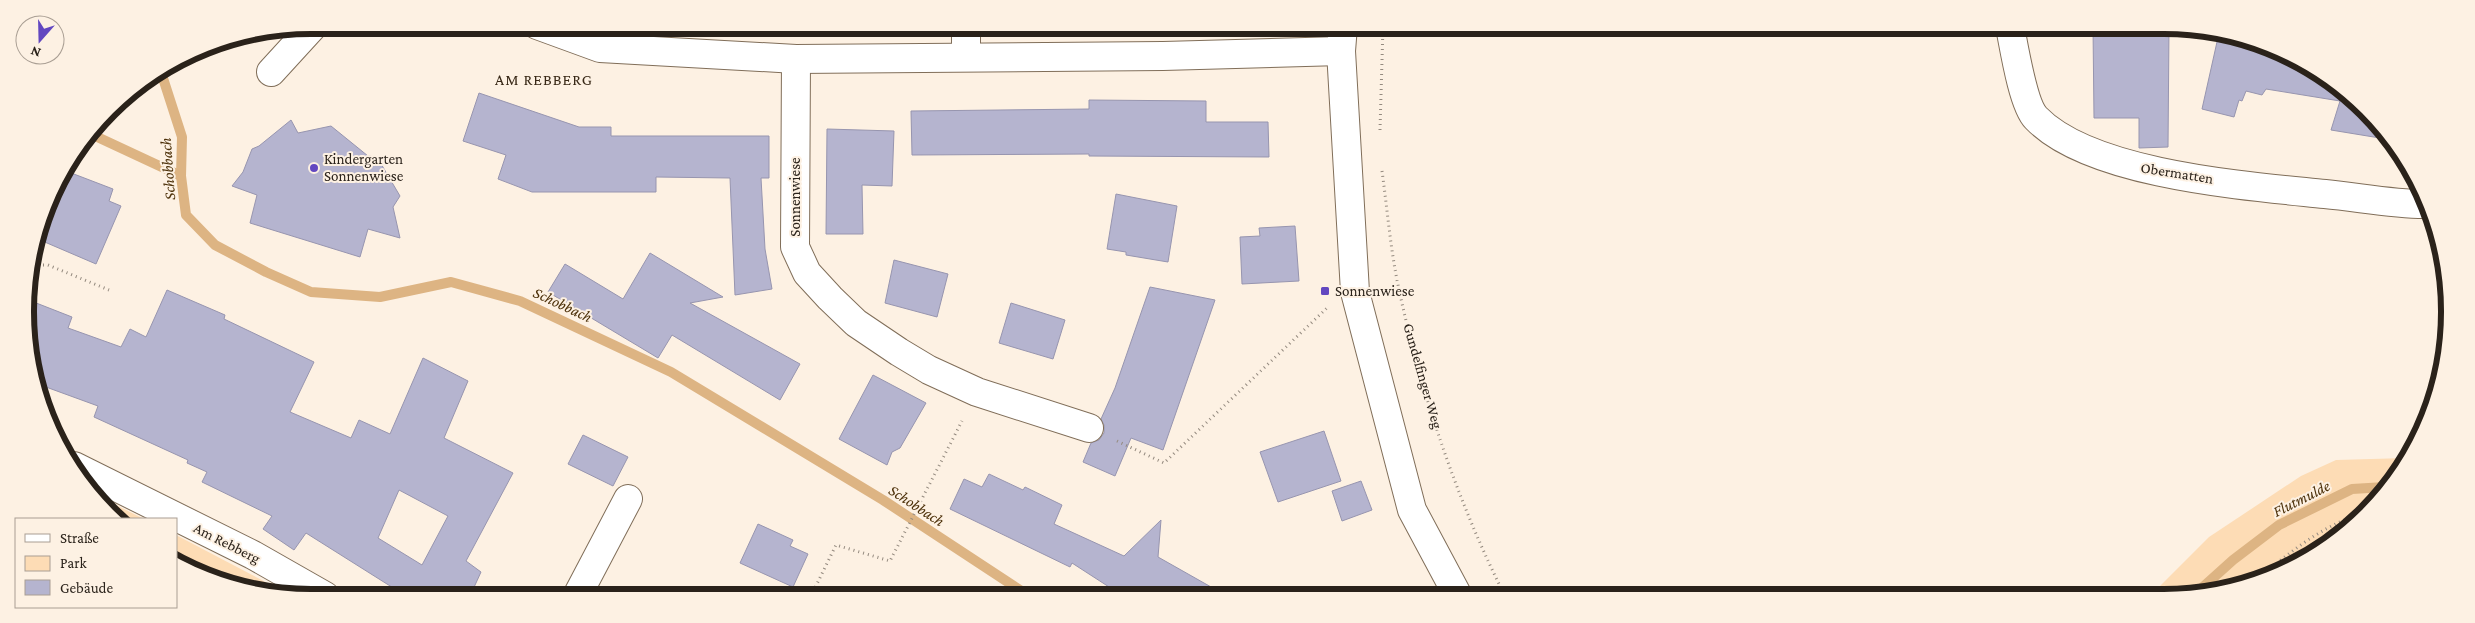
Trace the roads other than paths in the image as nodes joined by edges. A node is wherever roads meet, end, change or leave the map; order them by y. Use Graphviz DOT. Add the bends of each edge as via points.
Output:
graph roads {
  1 [pos="306,34"];
  2 [pos="562,34"];
  3 [pos="966,34"];
  4 [pos="2012,34"];
  5 [pos="1342,39"];
  6 [pos="966,57"];
  7 [pos="796,59"];
  8 [pos="271,72"];
  9 [pos="2419,203"];
  10 [pos="1090,428"];
  11 [pos="84,471"];
  12 [pos="628,499"];
  13 [pos="313,589"];
  14 [pos="580,589"];
  15 [pos="1454,589"];
  1 -- 8 [label="street"];
  2 -- 7 [label="street" via="600,48"];
  3 -- 6 [label="street"];
  4 -- 9 [label="street, Obermatten" via="2026,98 2034,117 2085,149 2133,166 2241,184"];
  5 -- 6 [label="street" via="1163,56"];
  5 -- 15 [label="street" via="1355,292 1412,510"];
  6 -- 7 [label="street"];
  7 -- 10 [label="street, Sonnenwiese" via="795,247 807,273 856,323 929,370 977,392"];
  11 -- 13 [label="street, Am Rebberg" via="253,555"];
  12 -- 14 [label="street"];
}
